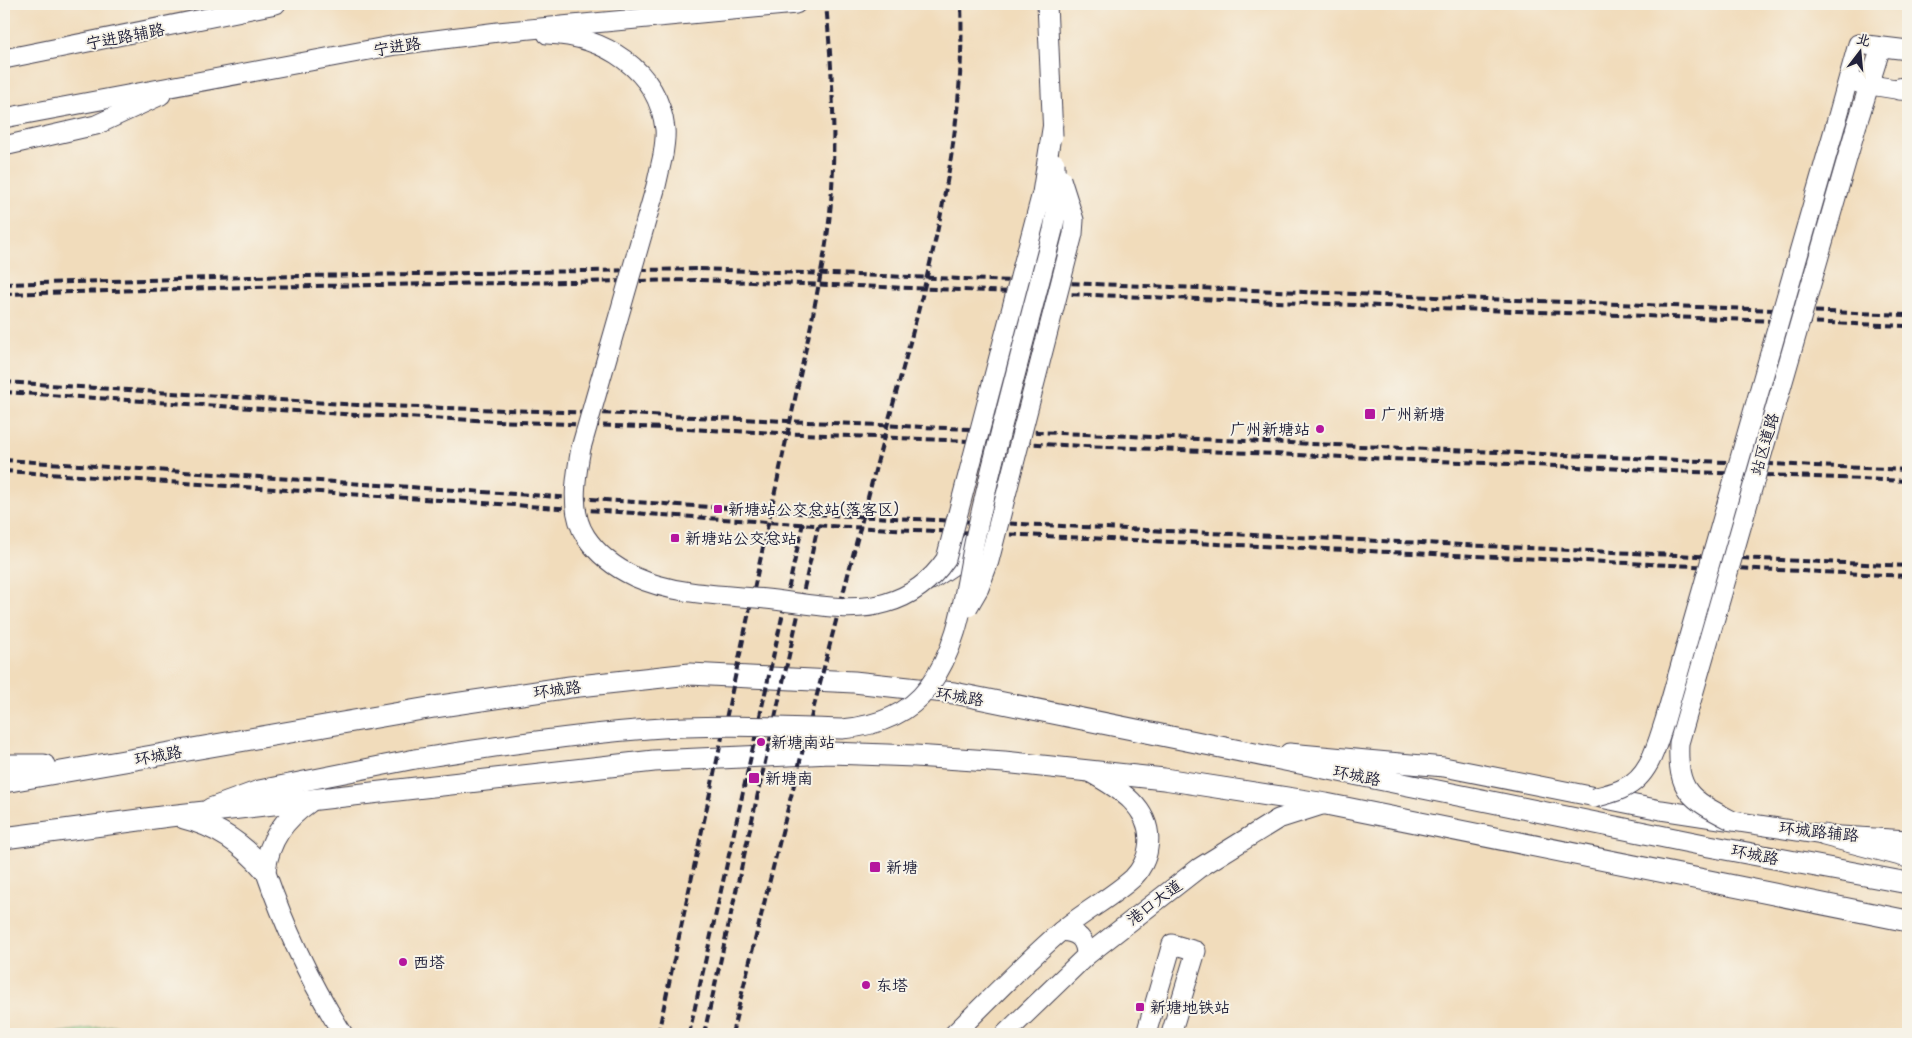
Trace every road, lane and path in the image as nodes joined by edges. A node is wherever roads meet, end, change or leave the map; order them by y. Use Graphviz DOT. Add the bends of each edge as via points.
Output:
graph roads {
  1 [pos="276,4"];
  2 [pos="796,4"];
  3 [pos="1047,4"];
  4 [pos="498,32"];
  5 [pos="1881,47"];
  6 [pos="1908,50"];
  7 [pos="4,59"];
  8 [pos="1847,82"];
  9 [pos="182,84"];
  10 [pos="1870,84"];
  11 [pos="1905,89"];
  12 [pos="4,118"];
  13 [pos="1053,123"];
  14 [pos="4,146"];
  15 [pos="1055,160"];
  16 [pos="976,535"];
  17 [pos="923,584"];
  18 [pos="960,621"];
  19 [pos="1232,749"];
  20 [pos="4,765"];
  21 [pos="96,766"];
  22 [pos="1086,771"];
  23 [pos="4,782"];
  24 [pos="1594,798"];
  25 [pos="310,802"];
  26 [pos="1326,804"];
  27 [pos="195,814"];
  28 [pos="168,816"];
  29 [pos="1731,820"];
  30 [pos="1824,835"];
  31 [pos="4,838"];
  32 [pos="1908,840"];
  33 [pos="1908,857"];
  34 [pos="265,870"];
  35 [pos="1908,883"];
  36 [pos="1908,921"];
  37 [pos="1060,931"];
  38 [pos="1086,956"];
  39 [pos="342,1034"];
  40 [pos="954,1034"];
  41 [pos="1005,1034"];
  42 [pos="1146,1034"];
  43 [pos="1171,1034"];
  1 -- 7 [label="street, 宁进路辅路"];
  2 -- 4 [label="street, 宁进路"];
  3 -- 13 [label="street, bridge"];
  4 -- 9 [label="street, 宁进路" via="396,45"];
  4 -- 17 [label="street, bridge" via="552,34 588,41 618,54 654,89 662,109 665,131 656,186 581,448 576,503 585,536 620,569 652,583 688,591 862,608 909,595"];
  5 -- 6 [label="street"];
  5 -- 8 [label="street, 站区道路" via="1858,44"];
  5 -- 10 [label="street, 站区道路"];
  8 -- 10 [label="street"];
  8 -- 24 [label="street, 站区道路, bridge" via="1653,755 1635,781"];
  9 -- 12 [label="street, 宁进路"];
  9 -- 14 [label="street" via="96,125"];
  10 -- 11 [label="street"];
  10 -- 29 [label="street, 站区道路, bridge" via="1679,743 1680,774 1688,791 1700,804"];
  13 -- 15 [label="street, bridge"];
  13 -- 17 [label="street, bridge" via="1042,193 951,544 937,572"];
  15 -- 16 [label="street, bridge" via="1056,213 1053,230"];
  15 -- 18 [label="street, bridge" via="1072,213 1073,234 989,562"];
  16 -- 17 [label="street, bridge" via="955,564"];
  16 -- 18 [label="street, bridge"];
  18 -- 27 [label="street, bridge" via="939,671 915,702 899,714 860,727 718,726 650,729 534,741 415,759 259,790"];
  19 -- 21 [label="main road, 环城路" via="954,693 854,682 690,674 434,707"];
  19 -- 24 [label="street, 环城路辅路" via="1444,767"];
  19 -- 35 [label="main road, 环城路"];
  20 -- 21 [label="main road"];
  21 -- 23 [label="main road, 环城路"];
  22 -- 25 [label="main road" via="1004,762 831,753 654,761"];
  22 -- 26 [label="main road"];
  22 -- 37 [label="street, 港口大道" via="1122,792 1142,815 1149,832 1149,843 1144,862 1135,876"];
  24 -- 29 [label="street, 环城路辅路, bridge"];
  25 -- 27 [label="main road"];
  25 -- 34 [label="main road" via="281,826 269,848"];
  26 -- 36 [label="main road"];
  26 -- 38 [label="street, 港口大道" via="1278,819 1247,836 1199,868"];
  27 -- 28 [label="main road"];
  28 -- 31 [label="main road"];
  28 -- 34 [label="main road" via="201,823 223,833 243,847"];
  29 -- 30 [label="street, 环城路辅路"];
  30 -- 32 [label="street, 环城路辅路"];
  30 -- 33 [label="main road"];
  34 -- 39 [label="street" via="292,942"];
  37 -- 38 [label="street" via="1071,932 1081,938"];
  37 -- 40 [label="street, 港口大道"];
  38 -- 41 [label="street, 港口大道"];
  42 -- 43 [label="street" via="1172,944 1196,951"];
}
